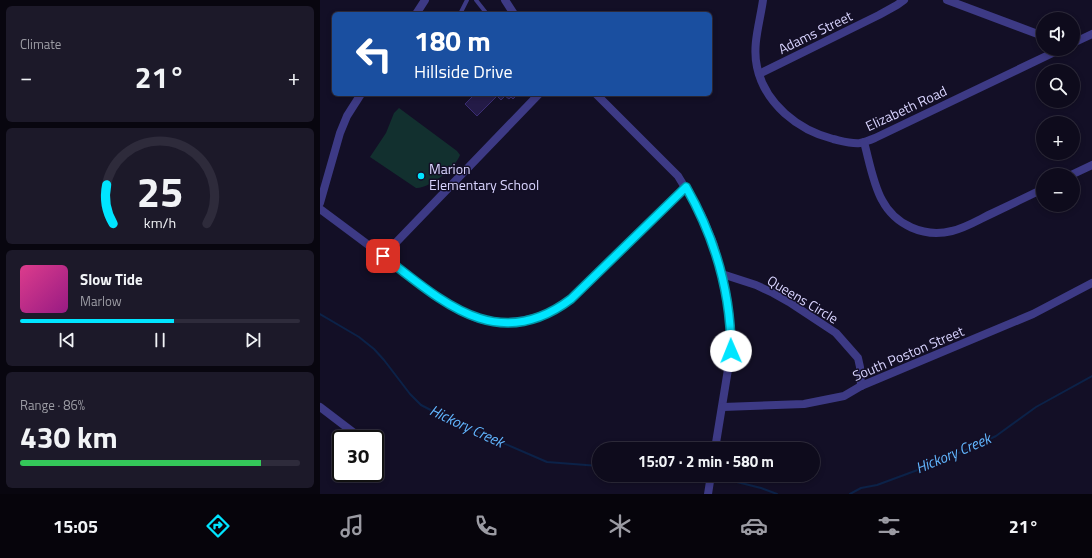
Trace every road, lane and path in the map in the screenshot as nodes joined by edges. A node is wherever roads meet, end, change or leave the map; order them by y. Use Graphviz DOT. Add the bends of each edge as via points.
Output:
graph roads {
  1 [pos="425,0"];
  2 [pos="467,0"];
  3 [pos="476,0"];
  4 [pos="505,0"];
  5 [pos="763,0"];
  6 [pos="904,0"];
  7 [pos="947,0"];
  8 [pos="417,12"];
  9 [pos="461,12"];
  10 [pos="485,12"];
  11 [pos="513,12"];
  12 [pos="1036,33"];
  13 [pos="1092,34"];
  14 [pos="1080,40"];
  15 [pos="1047,56"];
  16 [pos="759,74"];
  17 [pos="360,96"];
  18 [pos="537,96"];
  19 [pos="598,96"];
  20 [pos="864,142"];
  21 [pos="1092,165"];
  22 [pos="1080,171"];
  23 [pos="686,187"];
  24 [pos="1036,192"];
  25 [pos="320,203"];
  26 [pos="320,209"];
  27 [pos="383,256"];
  28 [pos="722,274"];
  29 [pos="1092,283"];
  30 [pos="861,386"];
  31 [pos="320,406"];
  32 [pos="723,407"];
  33 [pos="351,430"];
  34 [pos="716,442"];
  35 [pos="710,482"];
  36 [pos="708,494"];
  1 -- 8 [label="street"];
  2 -- 9 [label="lane"];
  3 -- 10 [label="lane"];
  4 -- 11 [label="street"];
  5 -- 16 [label="street, Elizabeth Road" via="756,45"];
  6 -- 16 [label="street, Adams Street" via="897,6"];
  7 -- 12 [label="street"];
  13 -- 14 [label="street"];
  15 -- 20 [label="street, Elizabeth Road"];
  16 -- 20 [label="street, Elizabeth Road" via="774,102 795,123 827,138 850,143"];
  17 -- 25 [label="street" via="340,133"];
  18 -- 27 [label="street"];
  19 -- 23 [label="street" via="673,170"];
  20 -- 24 [label="street" via="878,193 884,205 893,216 920,231 943,233 956,230"];
  21 -- 22 [label="street"];
  23 -- 27 [label="street" via="571,299 552,312 527,320 513,322 475,318 444,301"];
  23 -- 28 [label="street" via="701,214"];
  26 -- 27 [label="street"];
  28 -- 30 [label="street, Queens Circle" via="773,293 836,333 858,358"];
  28 -- 32 [label="street" via="730,315 731,345"];
  29 -- 30 [label="street, South Poston Street" via="1033,314"];
  30 -- 32 [label="street, South Poston Street" via="844,396 811,402"];
  31 -- 33 [label="street"];
  32 -- 34 [label="street"];
  35 -- 36 [label="street"];
}
